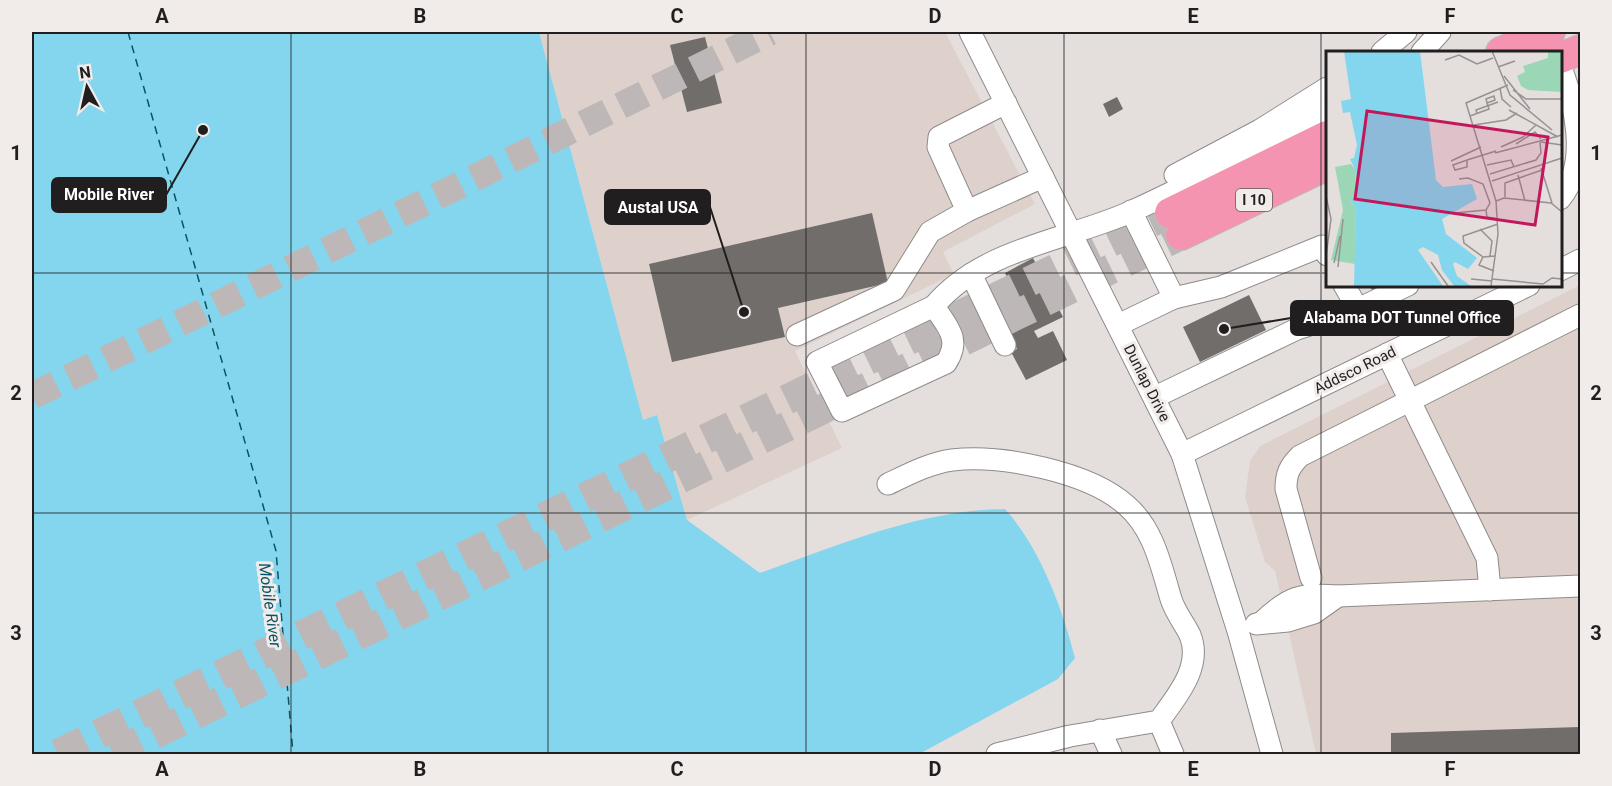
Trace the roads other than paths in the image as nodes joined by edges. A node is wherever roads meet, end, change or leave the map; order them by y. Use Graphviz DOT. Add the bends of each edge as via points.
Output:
graph roads {
  1 [pos="970,32"];
  2 [pos="1406,32"];
  3 [pos="1440,32"];
  4 [pos="1550,32"];
  5 [pos="1581,50"];
  6 [pos="1383,51"];
  7 [pos="1423,51"];
  8 [pos="1503,51"];
  9 [pos="1581,57"];
  10 [pos="1561,58"];
  11 [pos="1561,58"];
  12 [pos="1561,69"];
  13 [pos="1326,89"];
  14 [pos="1006,103"];
  15 [pos="1326,113"];
  16 [pos="1326,137"];
  17 [pos="1326,165"];
  18 [pos="1043,177"];
  19 [pos="1561,197"];
  20 [pos="967,211"];
  21 [pos="1131,211"];
  22 [pos="1072,234"];
  23 [pos="1326,253"];
  24 [pos="1581,260"];
  25 [pos="1561,270"];
  26 [pos="970,274"];
  27 [pos="1345,286"];
  28 [pos="1406,286"];
  29 [pos="1527,286"];
  30 [pos="1174,298"];
  31 [pos="934,306"];
  32 [pos="1358,309"];
  33 [pos="1581,315"];
  34 [pos="1118,325"];
  35 [pos="797,335"];
  36 [pos="1005,345"];
  37 [pos="1387,354"];
  38 [pos="1155,397"];
  39 [pos="1410,400"];
  40 [pos="1182,454"];
  41 [pos="888,483"];
  42 [pos="1311,578"];
  43 [pos="1581,586"];
  44 [pos="1490,590"];
  45 [pos="1239,631"];
  46 [pos="1159,722"];
  47 [pos="1100,730"];
  48 [pos="997,754"];
  49 [pos="1111,754"];
  50 [pos="1173,754"];
  51 [pos="1272,754"];
  1 -- 14 [label="street, Dunlap Drive"];
  2 -- 6 [label="street"];
  3 -- 7 [label="street"];
  4 -- 8 [label="highway"];
  5 -- 10 [label="highway"];
  9 -- 11 [label="highway"];
  12 -- 19 [label="street" via="1577,148 1572,174"];
  13 -- 21 [label="street" via="1260,130 1164,181"];
  14 -- 18 [label="street, Dunlap Drive"];
  14 -- 20 [label="street" via="939,137 938,147"];
  15 -- 21 [label="street"];
  16 -- 17 [label="highway, I 10" via="1175,224"];
  18 -- 20 [label="street"];
  18 -- 22 [label="street, Dunlap Drive"];
  20 -- 35 [label="street" via="930,232 894,290"];
  21 -- 22 [label="street"];
  21 -- 30 [label="street"];
  22 -- 26 [label="street" via="1031,245"];
  22 -- 34 [label="street, Dunlap Drive"];
  23 -- 30 [label="street" via="1322,246 1221,287"];
  24 -- 25 [label="street"];
  26 -- 31 [label="street"];
  26 -- 36 [label="street"];
  27 -- 32 [label="street"];
  28 -- 32 [label="street"];
  29 -- 37 [label="street, Addsco Road"];
  30 -- 34 [label="street"];
  31 -- 31 [label="street" via="817,362 842,411 946,363 954,352 954,339"];
  32 -- 38 [label="street" via="1297,329"];
  33 -- 39 [label="street"];
  34 -- 38 [label="street, Dunlap Drive"];
  37 -- 39 [label="street"];
  37 -- 40 [label="street, Addsco Road"];
  38 -- 40 [label="street, Dunlap Drive"];
  39 -- 42 [label="street" via="1300,456 1286,474 1286,489"];
  39 -- 44 [label="street" via="1487,558"];
  40 -- 45 [label="street, Dunlap Drive"];
  41 -- 46 [label="street" via="951,460 1002,461 1082,480 1127,505 1150,536 1171,601 1194,650 1182,689"];
  43 -- 44 [label="street"];
  44 -- 45 [label="street" via="1309,594 1283,602 1262,622"];
  45 -- 51 [label="street, Dunlap Drive"];
  46 -- 47 [label="street"];
  46 -- 50 [label="street"];
  47 -- 48 [label="street"];
  47 -- 49 [label="street"];
}
